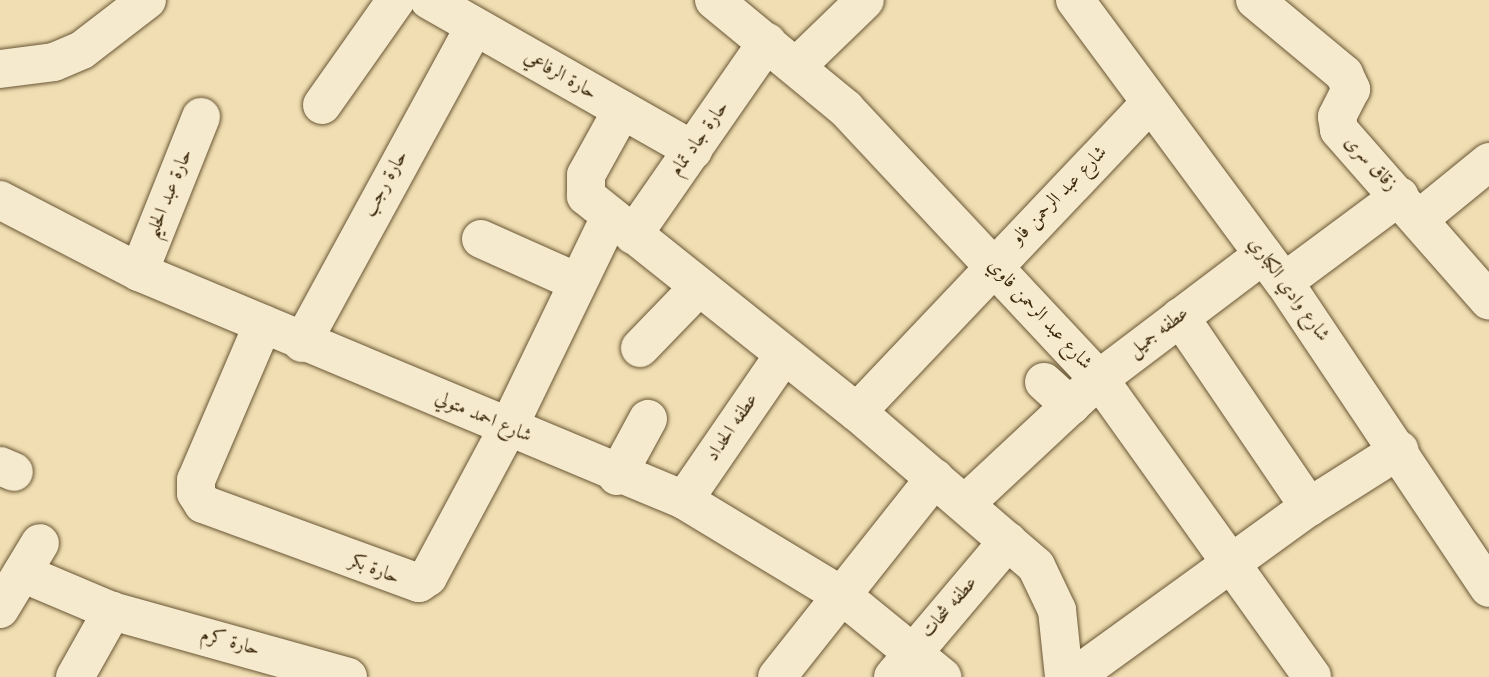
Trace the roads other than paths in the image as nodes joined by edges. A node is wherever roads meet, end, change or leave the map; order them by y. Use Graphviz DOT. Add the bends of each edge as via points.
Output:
graph roads {
  1 [pos="147,0"];
  2 [pos="396,0"];
  3 [pos="429,0"];
  4 [pos="714,0"];
  5 [pos="865,0"];
  6 [pos="1075,0"];
  7 [pos="1255,0"];
  8 [pos="474,28"];
  9 [pos="767,42"];
  10 [pos="797,65"];
  11 [pos="0,69"];
  12 [pos="1149,104"];
  13 [pos="322,105"];
  14 [pos="622,110"];
  15 [pos="201,117"];
  16 [pos="693,150"];
  17 [pos="1489,162"];
  18 [pos="0,200"];
  19 [pos="1410,207"];
  20 [pos="622,226"];
  21 [pos="481,239"];
  22 [pos="993,266"];
  23 [pos="1274,268"];
  24 [pos="139,272"];
  25 [pos="577,282"];
  26 [pos="698,288"];
  27 [pos="1489,301"];
  28 [pos="1180,317"];
  29 [pos="263,324"];
  30 [pos="302,343"];
  31 [pos="640,348"];
  32 [pos="783,356"];
  33 [pos="1098,379"];
  34 [pos="857,412"];
  35 [pos="648,419"];
  36 [pos="508,428"];
  37 [pos="1399,450"];
  38 [pos="617,476"];
  39 [pos="935,478"];
  40 [pos="684,500"];
  41 [pos="966,503"];
  42 [pos="1309,507"];
  43 [pos="1008,541"];
  44 [pos="1233,562"];
  45 [pos="1489,589"];
  46 [pos="844,597"];
  47 [pos="0,609"];
  48 [pos="112,611"];
  49 [pos="903,664"];
  50 [pos="75,677"];
  51 [pos="348,677"];
  52 [pos="778,677"];
  53 [pos="942,677"];
  54 [pos="1063,677"];
  55 [pos="1074,677"];
  56 [pos="1312,677"];
  1 -- 11 [label="street" via="82,50 54,62"];
  2 -- 13 [label="street"];
  3 -- 8 [label="street, حارة الرفاعي"];
  4 -- 9 [label="street, شارع عبد الرحمن فاوي"];
  5 -- 10 [label="street"];
  6 -- 12 [label="street, شارع وادي الكباري"];
  7 -- 19 [label="street, زقاق سرى" via="1344,74 1351,89 1337,117 1339,130"];
  8 -- 14 [label="street, حارة الرفاعي"];
  8 -- 30 [label="street, حارة رجب"];
  9 -- 10 [label="street, شارع عبد الرحمن فاوي"];
  9 -- 16 [label="street, حارة جاد تمام"];
  10 -- 22 [label="street, شارع عبد الرحمن فاوي"];
  12 -- 22 [label="street, شارع عبد الرحمن فاو"];
  12 -- 23 [label="street, شارع وادي الكباري"];
  14 -- 16 [label="street, حارة الرفاعي"];
  14 -- 20 [label="street" via="582,186 586,196"];
  15 -- 24 [label="street, حارة عبد الحليم"];
  16 -- 20 [label="street, حارة جاد تمام"];
  17 -- 19 [label="street, عطفه جميل"];
  18 -- 24 [label="street, شارع احمد متولي"];
  19 -- 23 [label="street, عطفه جميل"];
  19 -- 27 [label="street, زقاق سرى"];
  20 -- 25 [label="street, حارة بكر"];
  20 -- 26 [label="street"];
  21 -- 25 [label="street"];
  22 -- 33 [label="street, شارع عبد الرحمن فاوي"];
  22 -- 34 [label="street, شارع عبد الرحمن فاو"];
  23 -- 28 [label="street, عطفه جميل"];
  23 -- 37 [label="street, شارع وادي الكباري"];
  24 -- 29 [label="street, شارع احمد متولي"];
  25 -- 36 [label="street, حارة بكر"];
  26 -- 31 [label="street"];
  26 -- 32 [label="street"];
  28 -- 33 [label="street, عطفه جميل"];
  28 -- 42 [label="street"];
  29 -- 30 [label="street, شارع احمد متولي"];
  29 -- 36 [label="street, حارة بكر" via="196,480 203,504 419,583 428,578"];
  30 -- 36 [label="street, شارع احمد متولي"];
  32 -- 34 [label="street"];
  32 -- 40 [label="street, عطفه الحداد"];
  33 -- 41 [label="street, عطفه جميل" via="1057,394"];
  33 -- 44 [label="street, شارع عبد الرحمن فاوي"];
  34 -- 39 [label="street"];
  35 -- 38 [label="street"];
  36 -- 38 [label="street, شارع احمد متولي"];
  37 -- 42 [label="street"];
  37 -- 45 [label="street, شارع وادي الكباري"];
  38 -- 40 [label="street, شارع احمد متولي"];
  39 -- 41 [label="street"];
  39 -- 46 [label="street"];
  40 -- 46 [label="street, شارع احمد متولي"];
  41 -- 43 [label="street"];
  42 -- 44 [label="street"];
  43 -- 49 [label="street, عطفه شحات"];
  43 -- 54 [label="street" via="1047,582 1057,610"];
  44 -- 55 [label="street"];
  44 -- 56 [label="street, شارع عبد الرحمن فاوي"];
  46 -- 49 [label="street, شارع احمد متولي"];
  46 -- 52 [label="street"];
  47 -- 48 [label="street, حارة كرم" via="31,558"];
  48 -- 50 [label="street"];
  48 -- 51 [label="street, حارة كرم"];
  49 -- 53 [label="street, شارع احمد متولي"];
}
